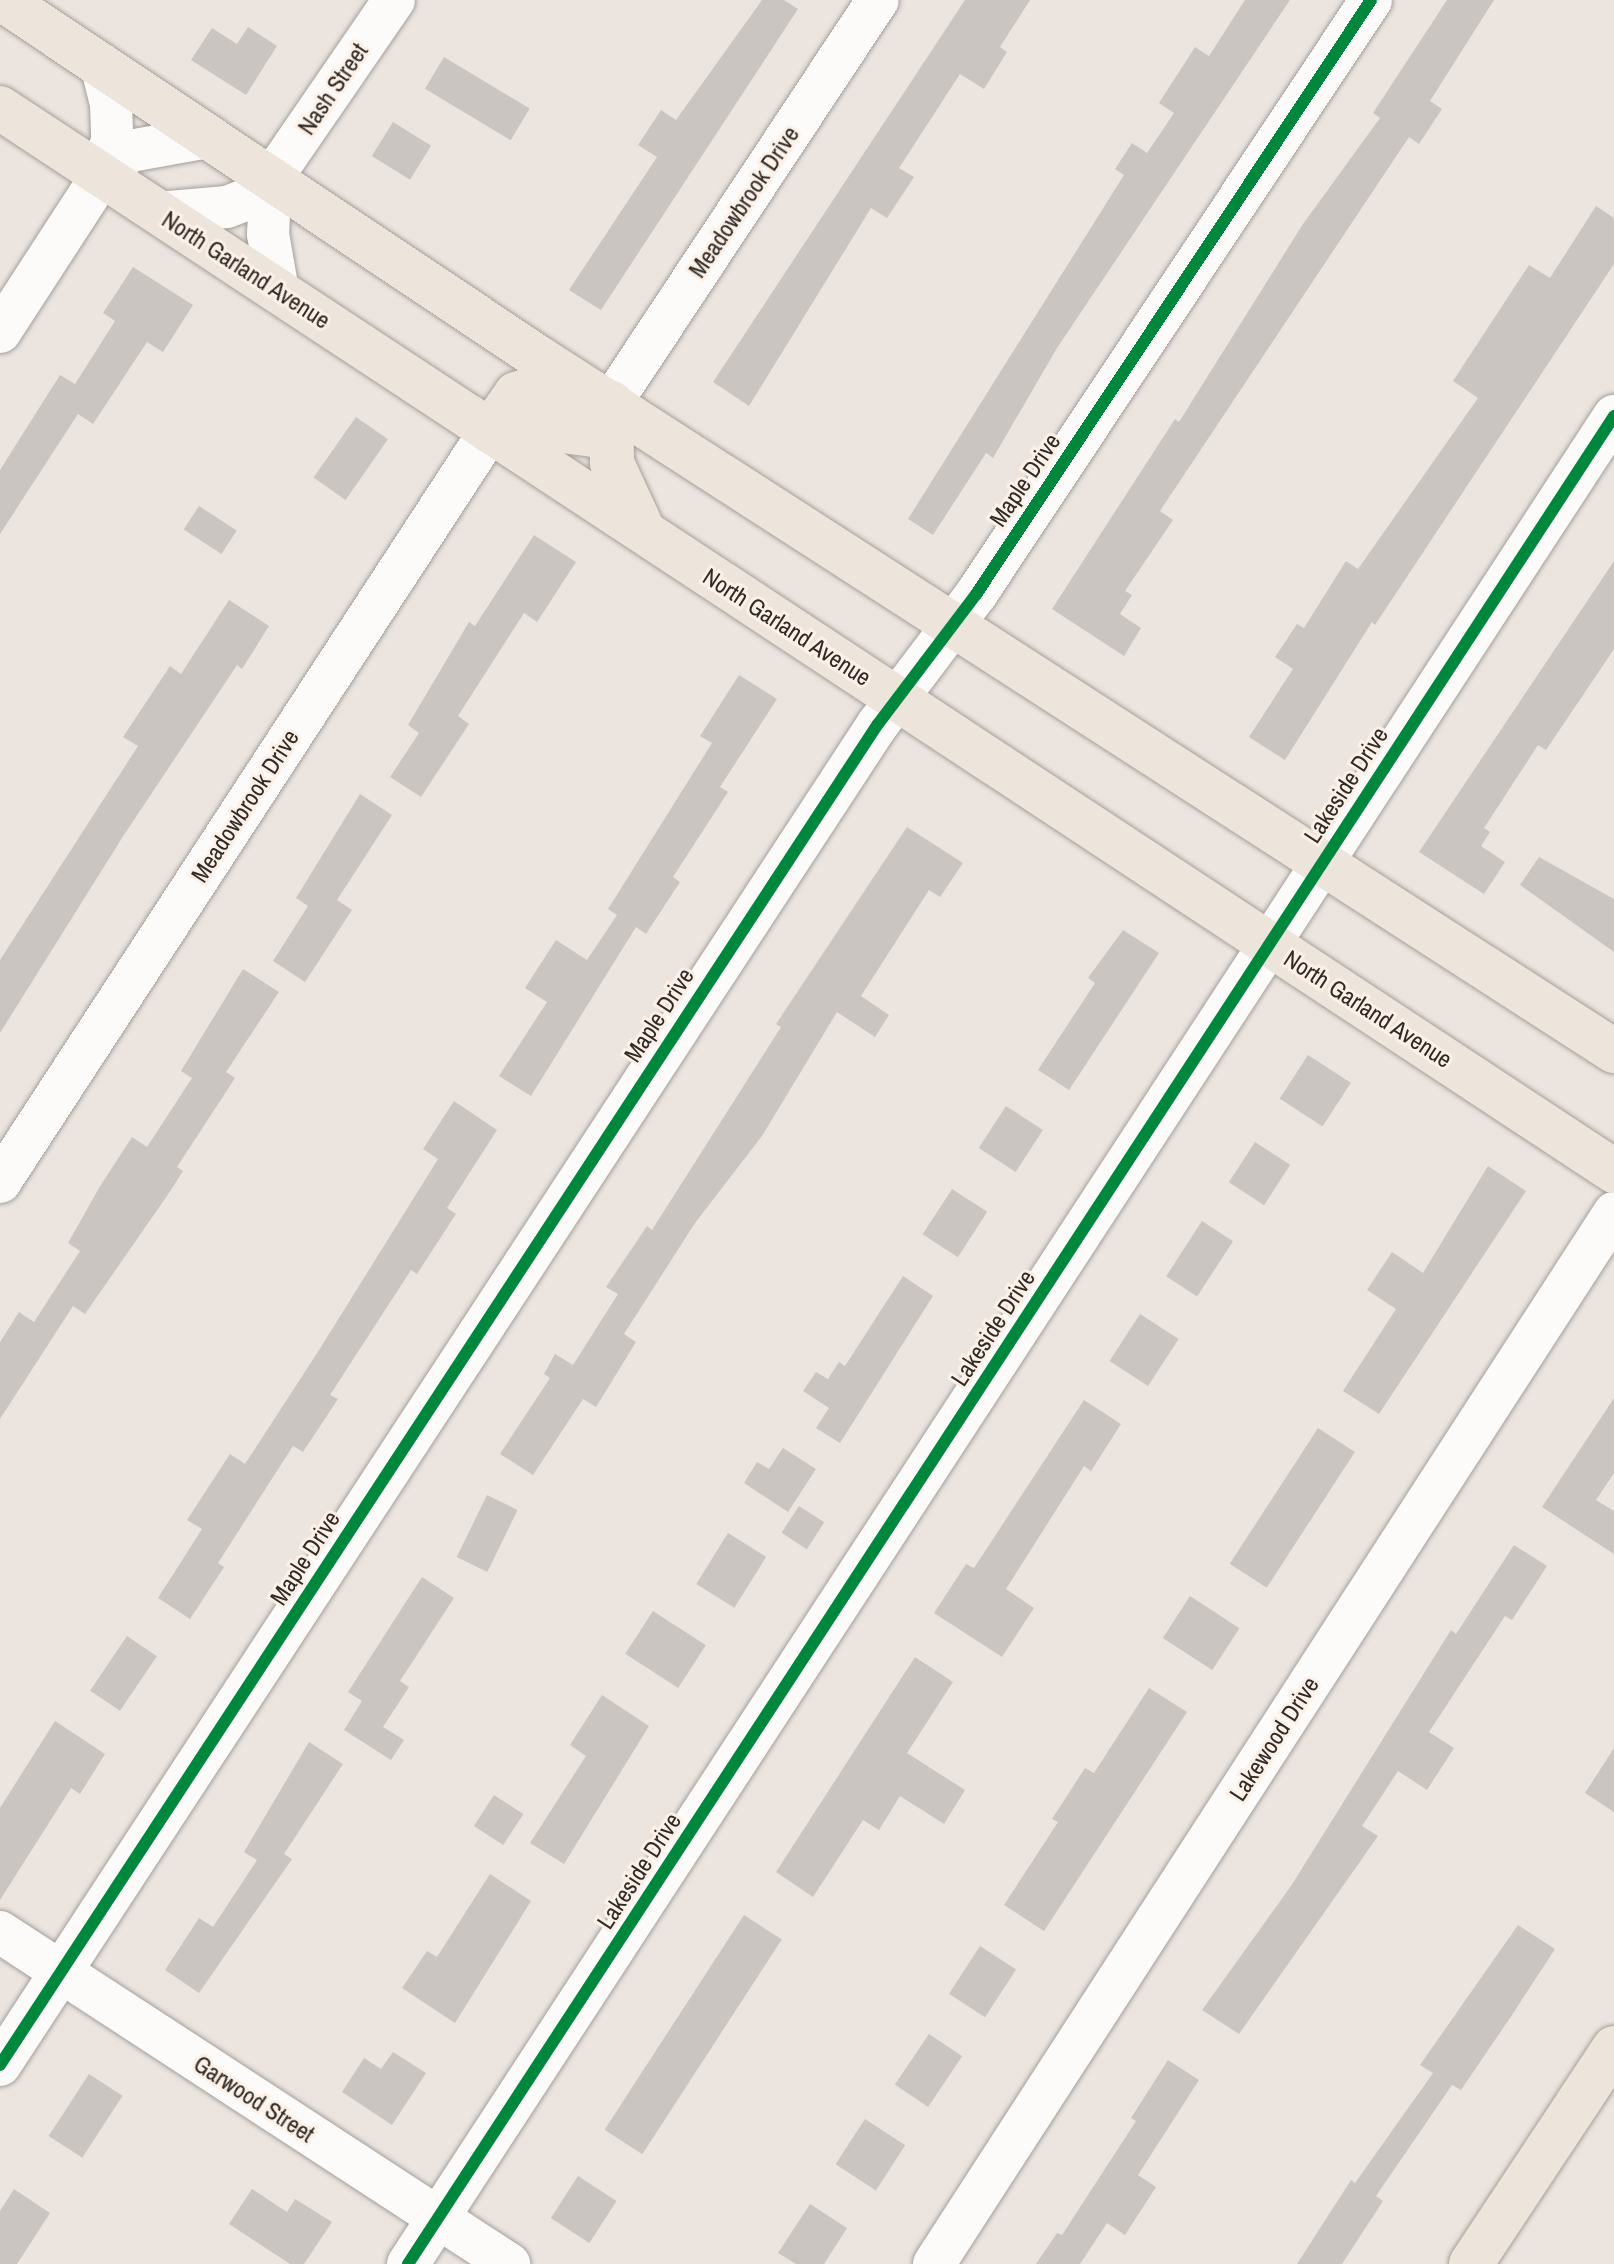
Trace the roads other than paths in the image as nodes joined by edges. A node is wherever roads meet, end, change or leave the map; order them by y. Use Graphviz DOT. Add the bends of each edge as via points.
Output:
graph roads {
  1 [pos="3,0"];
  2 [pos="394,0"];
  3 [pos="878,0"];
  4 [pos="1371,0"];
  5 [pos="101,64"];
  6 [pos="0,108"];
  7 [pos="208,137"];
  8 [pos="102,175"];
  9 [pos="271,179"];
  10 [pos="158,213"];
  11 [pos="278,291"];
  12 [pos="463,307"];
  13 [pos="0,332"];
  14 [pos="611,403"];
  15 [pos="1614,416"];
  16 [pos="490,431"];
  17 [pos="644,533"];
  18 [pos="954,624"];
  19 [pos="895,698"];
  20 [pos="1322,861"];
  21 [pos="1270,944"];
  22 [pos="1614,1051"];
  23 [pos="1614,1171"];
  24 [pos="0,1182"];
  25 [pos="1614,1213"];
  26 [pos="0,1932"];
  27 [pos="61,1973"];
  28 [pos="1614,2048"];
  29 [pos="0,2065"];
  30 [pos="438,2218"];
  31 [pos="408,2264"];
  32 [pos="509,2264"];
  33 [pos="934,2264"];
  34 [pos="1471,2264"];
  1 -- 5 [label="main road"];
  2 -- 9 [label="street, Nash Street"];
  3 -- 14 [label="street, Meadowbrook Drive"];
  4 -- 18 [label="street, Maple Drive"];
  5 -- 7 [label="main road"];
  5 -- 8 [label="street" via="111,104 112,140"];
  6 -- 8 [label="main road, North Garland Avenue"];
  7 -- 8 [label="street" via="130,151"];
  7 -- 9 [label="main road"];
  8 -- 10 [label="main road, North Garland Avenue"];
  8 -- 13 [label="street"];
  9 -- 10 [label="street, Nash Street" via="253,197 227,207"];
  9 -- 11 [label="street" via="268,234"];
  9 -- 12 [label="main road"];
  10 -- 11 [label="main road, North Garland Avenue"];
  11 -- 16 [label="main road, North Garland Avenue"];
  12 -- 14 [label="main road"];
  12 -- 16 [label="main road" via="483,328 500,374"];
  14 -- 16 [label="main road" via="593,435 523,426"];
  14 -- 17 [label="main road" via="612,463"];
  14 -- 18 [label="main road"];
  15 -- 20 [label="street, Lakeside Drive"];
  16 -- 17 [label="main road, North Garland Avenue"];
  16 -- 24 [label="street, Meadowbrook Drive"];
  17 -- 19 [label="main road, North Garland Avenue"];
  18 -- 19 [label="street, Maple Drive"];
  18 -- 20 [label="main road"];
  19 -- 21 [label="main road, North Garland Avenue"];
  19 -- 27 [label="street, Maple Drive"];
  20 -- 21 [label="street, Lakeside Drive"];
  20 -- 22 [label="main road"];
  21 -- 23 [label="main road, North Garland Avenue"];
  21 -- 30 [label="street, Lakeside Drive"];
  25 -- 33 [label="street, Lakewood Drive"];
  26 -- 27 [label="street, Garwood Street"];
  27 -- 29 [label="street, Maple Drive"];
  27 -- 30 [label="street, Garwood Street"];
  28 -- 34 [label="main road"];
  30 -- 31 [label="street, Lakeside Drive"];
  30 -- 32 [label="street, Garwood Street"];
}
